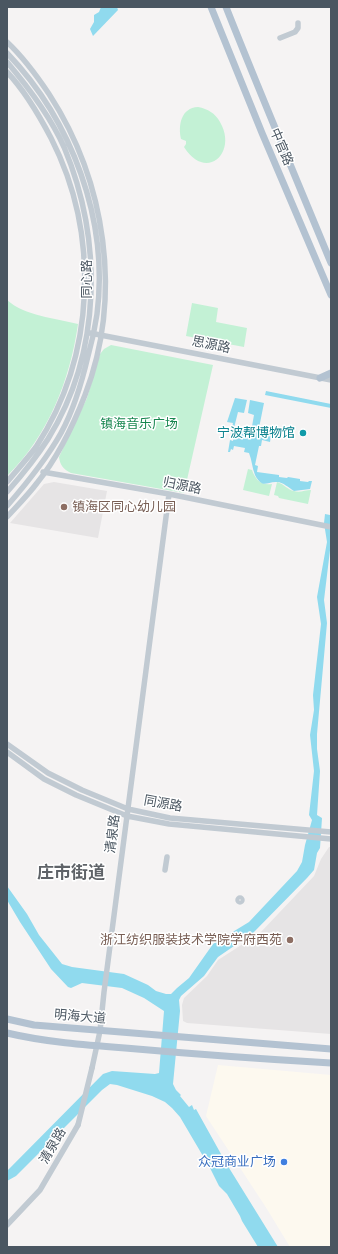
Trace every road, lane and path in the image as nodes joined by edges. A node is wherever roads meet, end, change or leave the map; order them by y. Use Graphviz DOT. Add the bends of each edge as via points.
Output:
graph roads {
  1 [pos="211,7"];
  2 [pos="226,7"];
  3 [pos="298,23"];
  4 [pos="280,38"];
  5 [pos="7,42"];
  6 [pos="7,53"];
  7 [pos="7,62"];
  8 [pos="7,72"];
  9 [pos="331,263"];
  10 [pos="331,295"];
  11 [pos="87,332"];
  12 [pos="94,334"];
  13 [pos="101,335"];
  14 [pos="331,373"];
  15 [pos="320,378"];
  16 [pos="331,380"];
  17 [pos="29,467"];
  18 [pos="36,471"];
  19 [pos="44,473"];
  20 [pos="7,482"];
  21 [pos="7,492"];
  22 [pos="169,494"];
  23 [pos="7,506"];
  24 [pos="7,517"];
  25 [pos="331,527"];
  26 [pos="7,744"];
  27 [pos="7,752"];
  28 [pos="128,809"];
  29 [pos="127,816"];
  30 [pos="331,832"];
  31 [pos="331,839"];
  32 [pos="167,857"];
  33 [pos="165,870"];
  34 [pos="7,1018"];
  35 [pos="100,1031"];
  36 [pos="7,1033"];
  37 [pos="98,1046"];
  38 [pos="331,1049"];
  39 [pos="331,1063"];
  40 [pos="7,1224"];
  1 -- 10 [label="main road, 中官路"];
  2 -- 9 [label="main road, 中官路"];
  3 -- 4 [label="street" via="295,32"];
  5 -- 13 [label="street" via="53,100 75,142 89,177 100,218 105,254 105,310"];
  6 -- 12 [label="street, 同心路" via="32,81 54,114 71,148 88,197 97,247 98,269"];
  7 -- 11 [label="street, 同心路" via="27,85 47,115 64,147 80,193 92,267"];
  8 -- 20 [label="street" via="31,103 58,152 76,208 85,267 81,324 68,379 55,411 36,446"];
  11 -- 12 [label="street, 思源路"];
  11 -- 17 [label="street, 同心路" via="80,364 67,401 48,439"];
  12 -- 13 [label="street, 思源路"];
  12 -- 18 [label="street, 同心路" via="70,413 61,433"];
  13 -- 15 [label="street, 思源路"];
  13 -- 19 [label="street" via="85,395 58,453"];
  14 -- 15 [label="main road"];
  15 -- 16 [label="street, 思源路"];
  17 -- 18 [label="street, 归源路"];
  17 -- 21 [label="street, 同心路"];
  18 -- 19 [label="street, 归源路"];
  18 -- 23 [label="street, 同心路"];
  19 -- 22 [label="street, 归源路"];
  19 -- 24 [label="street"];
  22 -- 25 [label="street, 归源路"];
  22 -- 28 [label="street, 清泉路"];
  26 -- 28 [label="street, 同源路" via="48,772 82,790"];
  27 -- 29 [label="street, 同源路" via="44,779 76,796"];
  28 -- 29 [label="street, 清泉路"];
  28 -- 30 [label="street, 同源路" via="170,818"];
  29 -- 31 [label="street, 同源路" via="169,824"];
  29 -- 35 [label="street, 清泉路"];
  32 -- 33 [label="street"];
  34 -- 35 [label="main road, 明海大道" via="34,1025"];
  35 -- 37 [label="street, 清泉路"];
  35 -- 38 [label="main road, 明海大道"];
  36 -- 37 [label="main road, 明海大道" via="30,1039"];
  37 -- 39 [label="main road, 明海大道"];
  37 -- 40 [label="street, 清泉路, bridge" via="78,1125 40,1190"];
}
